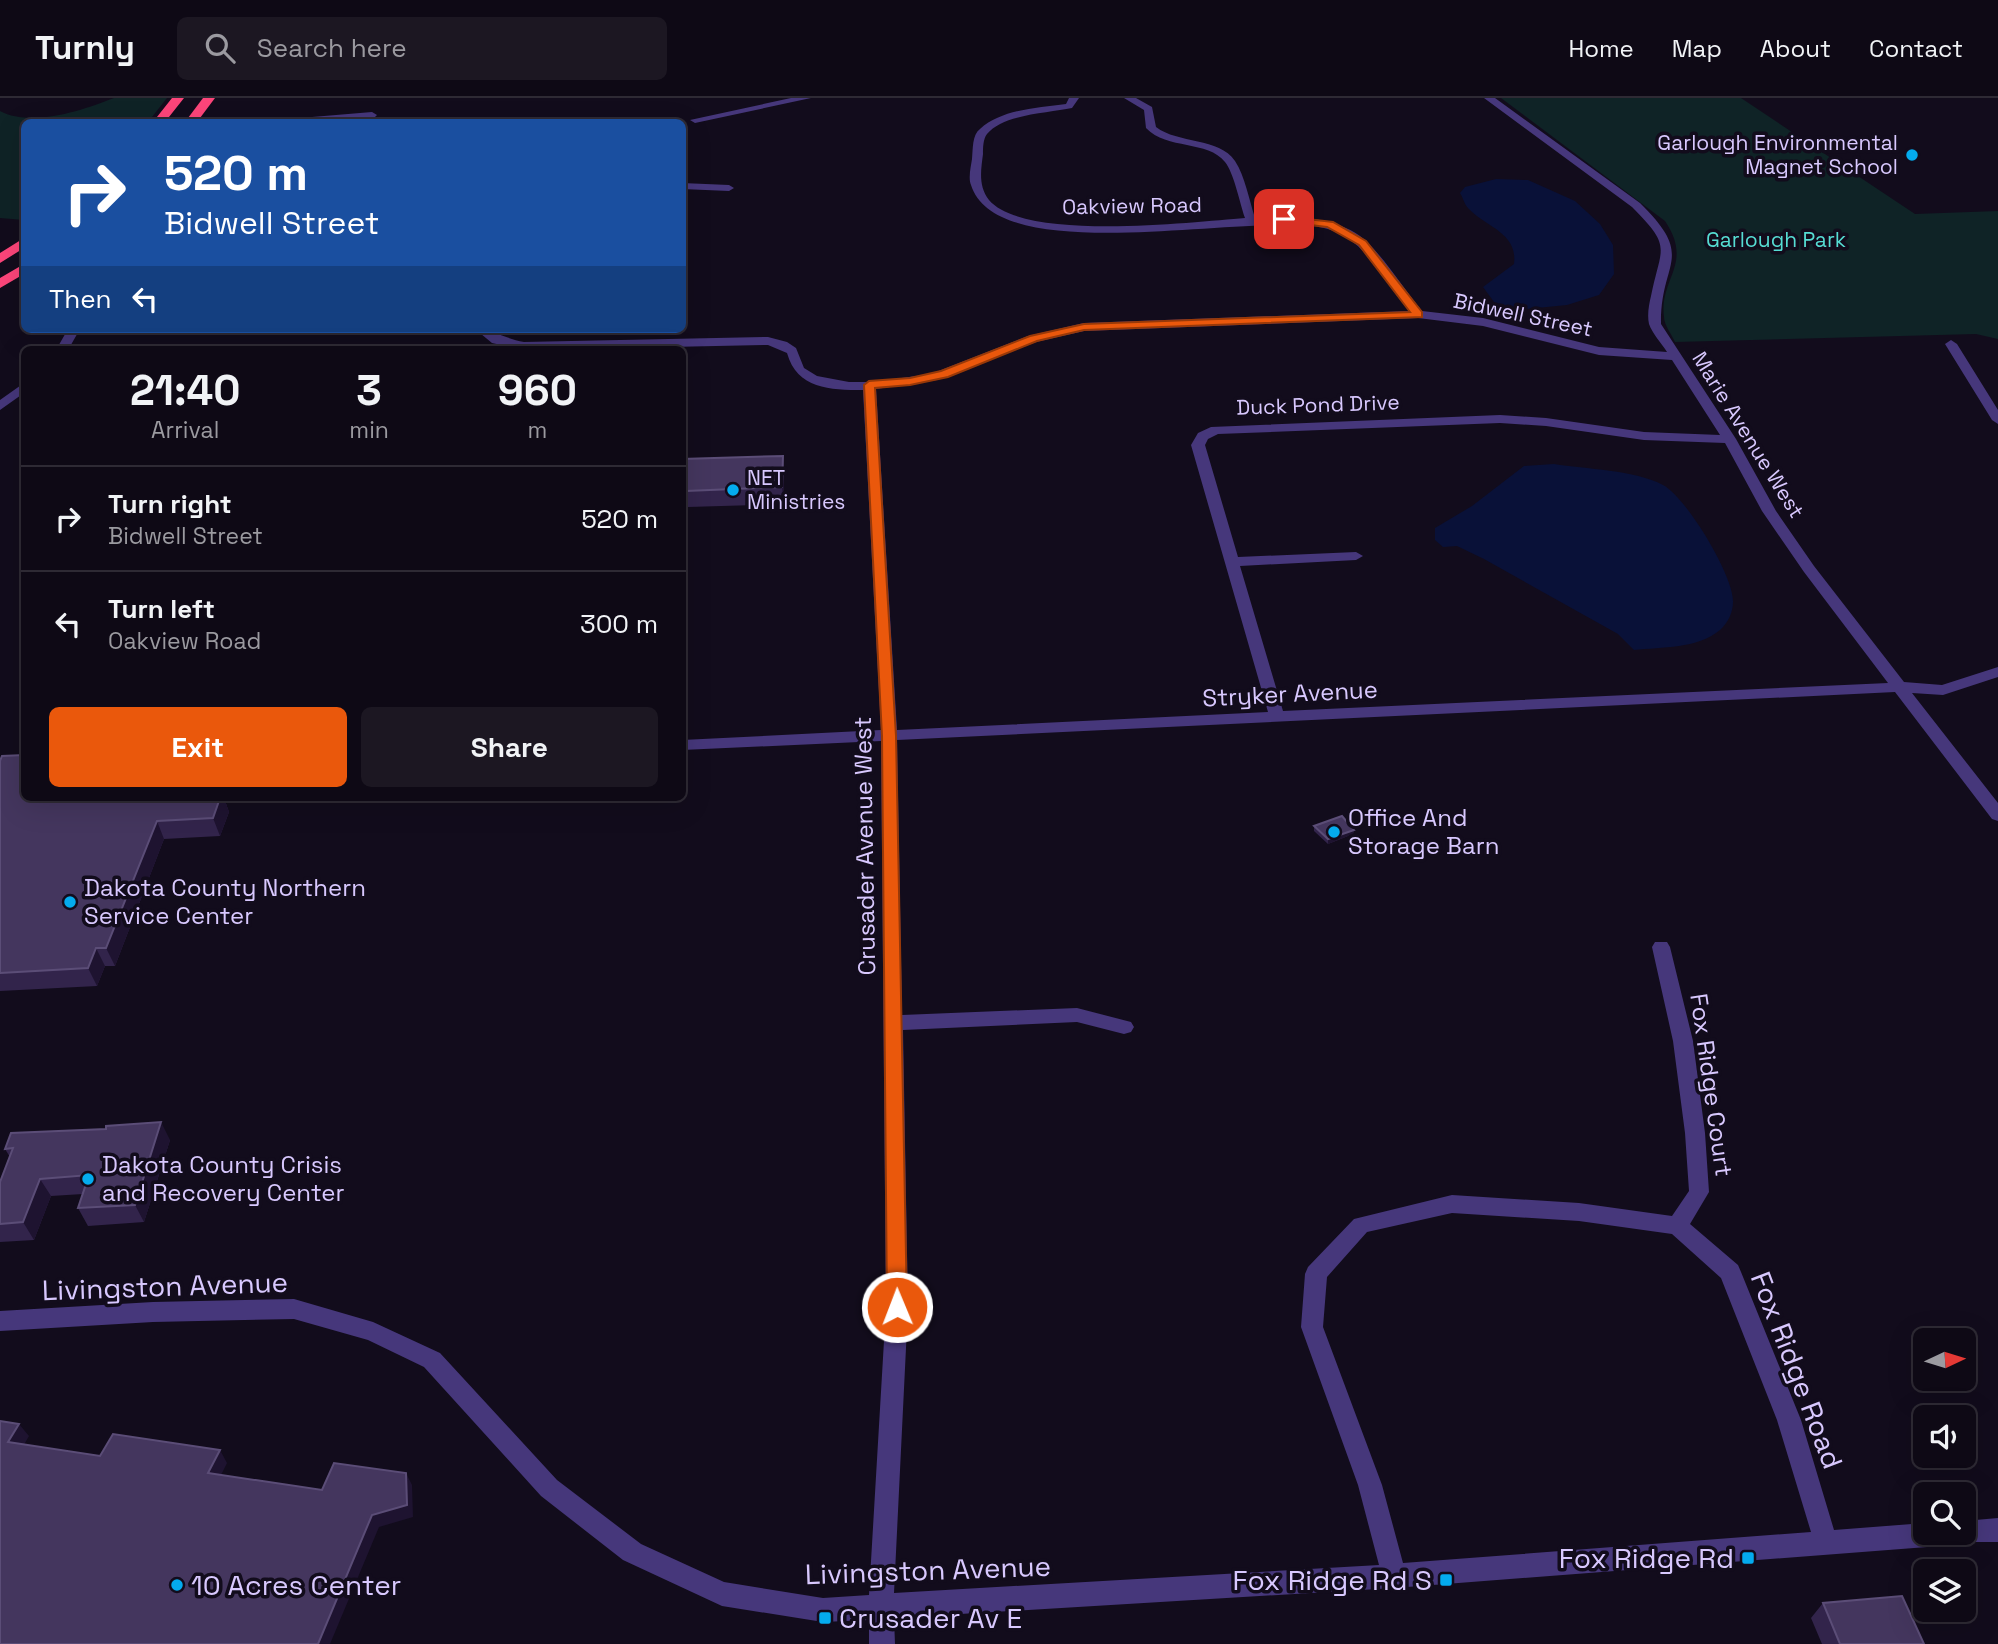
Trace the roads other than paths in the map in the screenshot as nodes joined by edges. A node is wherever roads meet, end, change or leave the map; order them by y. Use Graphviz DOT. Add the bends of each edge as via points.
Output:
graph roads {
  1 [pos="178,98"];
  2 [pos="209,98"];
  3 [pos="806,98"];
  4 [pos="1074,98"];
  5 [pos="1129,98"];
  6 [pos="1489,98"];
  7 [pos="372,115"];
  8 [pos="161,119"];
  9 [pos="193,119"];
  10 [pos="324,119"];
  11 [pos="695,120"];
  12 [pos="686,186"];
  13 [pos="729,188"];
  14 [pos="1251,221"];
  15 [pos="21,244"];
  16 [pos="0,258"];
  17 [pos="21,270"];
  18 [pos="0,284"];
  19 [pos="1418,314"];
  20 [pos="480,333"];
  21 [pos="487,333"];
  22 [pos="471,339"];
  23 [pos="1951,344"];
  24 [pos="524,346"];
  25 [pos="524,346"];
  26 [pos="1674,356"];
  27 [pos="869,385"];
  28 [pos="21,389"];
  29 [pos="0,406"];
  30 [pos="1998,420"];
  31 [pos="1729,439"];
  32 [pos="1356,556"];
  33 [pos="1232,562"];
  34 [pos="1998,672"];
  35 [pos="1900,687"];
  36 [pos="1277,717"];
  37 [pos="889,736"];
  38 [pos="686,746"];
  39 [pos="1998,815"];
  40 [pos="1661,947"];
  41 [pos="893,1023"];
  42 [pos="1124,1027"];
  43 [pos="1677,1226"];
  44 [pos="0,1321"];
  45 [pos="1998,1530"];
  46 [pos="1976,1531"];
  47 [pos="1913,1536"];
  48 [pos="1826,1543"];
  49 [pos="1394,1576"];
  50 [pos="881,1606"];
  51 [pos="882,1644"];
  1 -- 8 [label="highway"];
  2 -- 9 [label="highway"];
  3 -- 11 [label="street"];
  4 -- 14 [label="street, Oakview Road" via="1069,106 1011,117 983,131 975,184 985,202 1020,220 1074,229"];
  5 -- 14 [label="street" via="1149,109 1151,128 1157,135 1225,155"];
  6 -- 26 [label="street, Marie Avenue West" via="1654,223 1668,254 1654,321"];
  7 -- 10 [label="street"];
  12 -- 13 [label="street"];
  14 -- 19 [label="street, Oakview Road" via="1306,220 1329,225 1363,243"];
  15 -- 16 [label="highway"];
  17 -- 18 [label="highway"];
  19 -- 26 [label="street, Bidwell Street" via="1483,322 1599,351"];
  19 -- 27 [label="street, Bidwell Street" via="1084,327 1034,338 944,374"];
  20 -- 22 [label="street"];
  21 -- 24 [label="street, Bidwell Street"];
  23 -- 30 [label="street"];
  25 -- 27 [label="street, Bidwell Street" via="768,341 792,351 799,370 812,379"];
  26 -- 31 [label="street, Marie Avenue West"];
  27 -- 37 [label="street, Crusader Avenue West"];
  28 -- 29 [label="street"];
  31 -- 33 [label="street, Duck Pond Drive" via="1644,436 1500,419 1216,430 1203,436 1198,445"];
  31 -- 35 [label="street, Marie Avenue West" via="1769,511"];
  32 -- 33 [label="street"];
  33 -- 36 [label="street, Duck Pond Drive"];
  34 -- 35 [label="street, Stryker Avenue" via="1943,690"];
  35 -- 36 [label="street, Stryker Avenue"];
  35 -- 39 [label="street, Marie Avenue West"];
  36 -- 37 [label="street, Stryker Avenue"];
  37 -- 38 [label="street, Stryker Avenue"];
  37 -- 41 [label="street, Crusader Avenue West"];
  40 -- 43 [label="street, Fox Ridge Court" via="1683,1041 1699,1192"];
  41 -- 42 [label="street" via="1077,1015"];
  41 -- 50 [label="street, Crusader Avenue West" via="897,1307"];
  43 -- 48 [label="street, Fox Ridge Road" via="1730,1272 1789,1420"];
  43 -- 49 [label="street" via="1579,1212 1452,1204 1362,1225 1316,1274 1312,1327 1370,1485"];
  44 -- 50 [label="street, Livingston Avenue" via="294,1309 373,1332 432,1360 549,1488 632,1552 722,1594 823,1610"];
  45 -- 46 [label="street"];
  47 -- 48 [label="street, Livingston Avenue"];
  48 -- 49 [label="street, Livingston Avenue"];
  49 -- 50 [label="street, Livingston Avenue"];
  50 -- 51 [label="street, Crusader Avenue West"];
}
